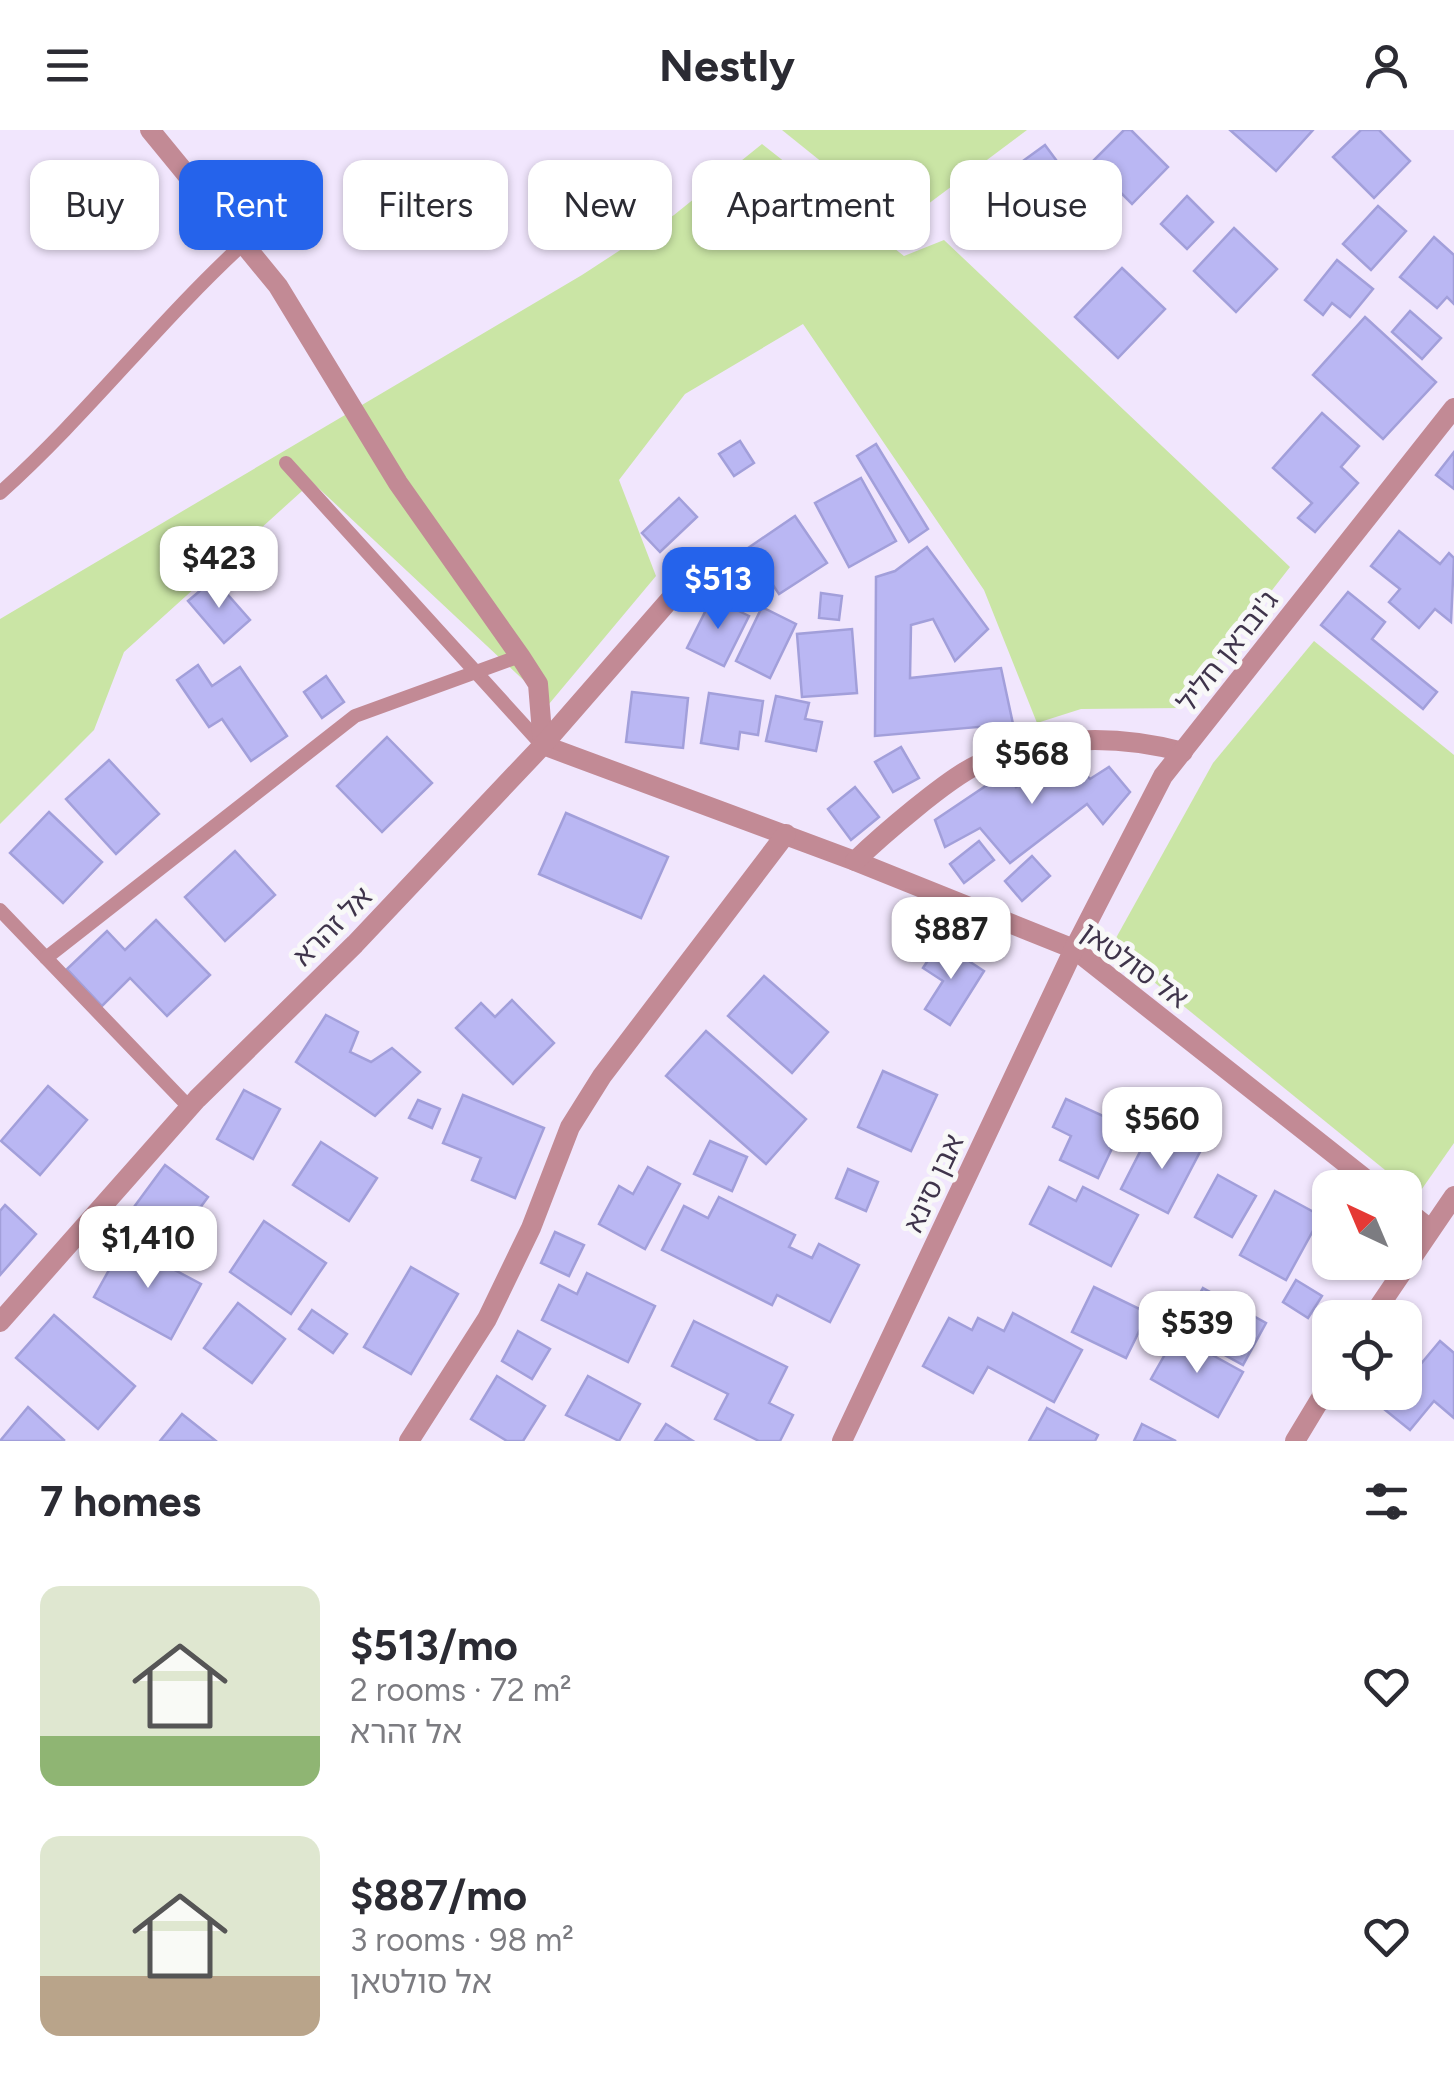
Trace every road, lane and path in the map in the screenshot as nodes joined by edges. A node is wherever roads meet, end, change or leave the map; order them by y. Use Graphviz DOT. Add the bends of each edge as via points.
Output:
graph roads {
  1 [pos="150,130"];
  2 [pos="179,165"];
  3 [pos="237,250"];
  4 [pos="249,250"];
  5 [pos="1454,408"];
  6 [pos="286,463"];
  7 [pos="0,492"];
  8 [pos="700,565"];
  9 [pos="520,656"];
  10 [pos="476,672"];
  11 [pos="543,745"];
  12 [pos="1183,752"];
  13 [pos="786,834"];
  14 [pos="855,861"];
  15 [pos="0,910"];
  16 [pos="1074,949"];
  17 [pos="46,958"];
  18 [pos="189,1107"];
  19 [pos="1355,1170"];
  20 [pos="1454,1196"];
  21 [pos="1422,1222"];
  22 [pos="1430,1228"];
  23 [pos="1382,1300"];
  24 [pos="0,1322"];
  25 [pos="1314,1410"];
  26 [pos="408,1441"];
  27 [pos="842,1441"];
  28 [pos="1295,1441"];
  1 -- 2 [label="street"];
  3 -- 7 [label="lane" via="79,419"];
  4 -- 9 [label="street" via="278,286 398,483"];
  5 -- 12 [label="street, ג'ובראן חליל"];
  6 -- 10 [label="lane"];
  8 -- 11 [label="street, אל זהרא"];
  9 -- 10 [label="lane"];
  9 -- 11 [label="street" via="538,684"];
  10 -- 11 [label="lane"];
  10 -- 17 [label="lane" via="355,716"];
  11 -- 13 [label="street, אל סולטאן"];
  11 -- 18 [label="street, אל זהרא"];
  12 -- 14 [label="street" via="1134,739 1072,738 976,765"];
  12 -- 16 [label="street, ג'ובראן חליל" via="1163,776"];
  13 -- 14 [label="street, אל סולטאן"];
  13 -- 26 [label="street" via="578,1114 487,1319"];
  14 -- 16 [label="street, אל סולטאן"];
  15 -- 17 [label="lane"];
  16 -- 19 [label="street, אל סולטאן"];
  16 -- 27 [label="street, אבן סינא"];
  17 -- 18 [label="lane"];
  18 -- 24 [label="street, אל זהרא"];
  20 -- 22 [label="street"];
  21 -- 22 [label="street"];
  22 -- 23 [label="street"];
  25 -- 28 [label="street"];
}
